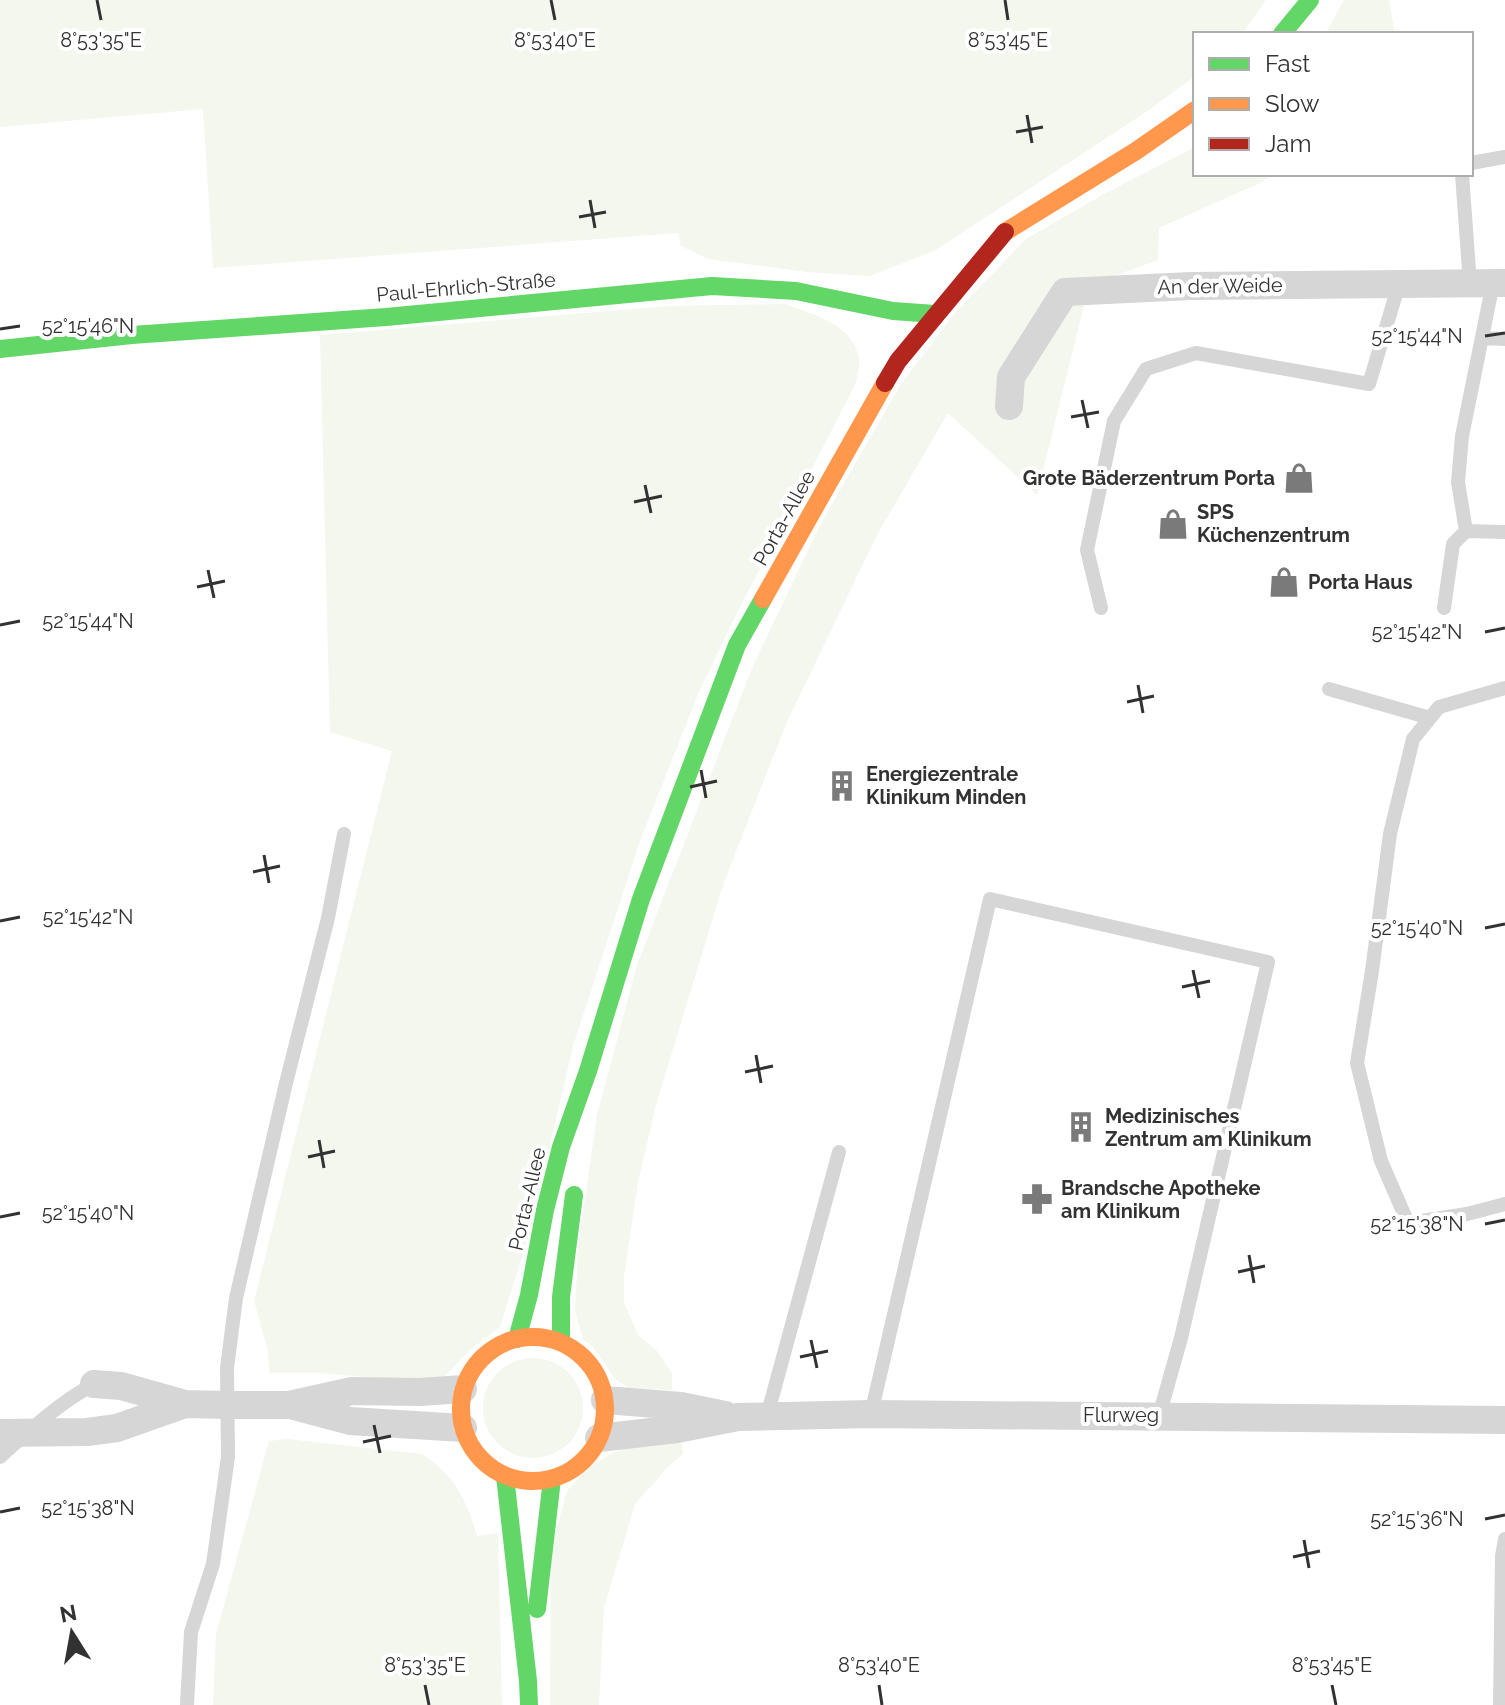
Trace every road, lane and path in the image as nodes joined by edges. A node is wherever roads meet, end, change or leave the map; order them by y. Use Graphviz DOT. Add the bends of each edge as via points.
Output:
graph roads {
  1 [pos="1308,2"];
  2 [pos="1284,32"];
  3 [pos="1193,111"];
  4 [pos="1505,157"];
  5 [pos="1473,163"];
  6 [pos="1462,176"];
  7 [pos="1489,283"];
  8 [pos="1399,284"];
  9 [pos="935,314"];
  10 [pos="1482,338"];
  11 [pos="1505,339"];
  12 [pos="0,349"];
  13 [pos="1009,406"];
  14 [pos="1466,531"];
  15 [pos="1505,532"];
  16 [pos="1101,608"];
  17 [pos="1444,608"];
  18 [pos="1505,688"];
  19 [pos="1329,689"];
  20 [pos="1430,718"];
  21 [pos="344,834"];
  22 [pos="588,1071"];
  23 [pos="581,1148"];
  24 [pos="839,1152"];
  25 [pos="576,1179"];
  26 [pos="1505,1204"];
  27 [pos="517,1339"];
  28 [pos="561,1342"];
  29 [pos="94,1384"];
  30 [pos="463,1389"];
  31 [pos="605,1400"];
  32 [pos="185,1404"];
  33 [pos="227,1405"];
  34 [pos="289,1405"];
  35 [pos="871,1414"];
  36 [pos="767,1416"];
  37 [pos="1159,1416"];
  38 [pos="738,1417"];
  39 [pos="1505,1420"];
  40 [pos="463,1428"];
  41 [pos="13,1433"];
  42 [pos="599,1438"];
  43 [pos="0,1457"];
  44 [pos="505,1476"];
  45 [pos="552,1479"];
  46 [pos="1505,1539"];
  47 [pos="528,1681"];
  48 [pos="187,1705"];
  49 [pos="529,1705"];
  50 [pos="1500,1705"];
  1 -- 2 [label="street"];
  3 -- 9 [label="street, Porta-Allee" via="1004,233"];
  4 -- 5 [label="lane"];
  6 -- 7 [label="lane"];
  7 -- 8 [label="street, An der Weide"];
  7 -- 10 [label="lane"];
  8 -- 13 [label="street, An der Weide" via="1065,292 1011,377"];
  8 -- 16 [label="lane" via="1369,384 1196,353 1146,369 1114,421 1087,550"];
  9 -- 12 [label="street, Paul-Ehrlich-Straße" via="796,291 712,286"];
  9 -- 22 [label="street, Porta-Allee" via="898,361 737,645 641,899"];
  10 -- 11 [label="lane"];
  10 -- 14 [label="lane" via="1459,467"];
  14 -- 15 [label="lane"];
  14 -- 17 [label="lane" via="1453,544"];
  18 -- 20 [label="lane" via="1439,707"];
  19 -- 20 [label="lane"];
  20 -- 26 [label="lane" via="1413,739 1390,834 1357,1063 1381,1161 1408,1223"];
  21 -- 33 [label="lane" via="236,1298"];
  22 -- 23 [label="street, Porta-Allee"];
  22 -- 27 [label="street, Porta-Allee" via="561,1147"];
  24 -- 36 [label="lane"];
  25 -- 28 [label="street" via="561,1297"];
  27 -- 28 [label="street"];
  27 -- 30 [label="street" via="483,1357"];
  28 -- 31 [label="street" via="591,1365"];
  29 -- 32 [label="street"];
  29 -- 41 [label="lane"];
  30 -- 34 [label="street" via="352,1391"];
  30 -- 40 [label="street"];
  31 -- 38 [label="street, Flurweg"];
  31 -- 42 [label="street"];
  32 -- 33 [label="street"];
  32 -- 41 [label="street" via="117,1428"];
  33 -- 34 [label="street"];
  33 -- 48 [label="lane" via="228,1457 213,1564 191,1632"];
  34 -- 40 [label="street" via="350,1421"];
  35 -- 36 [label="street, Flurweg"];
  35 -- 37 [label="street, Flurweg"];
  35 -- 37 [label="lane" via="990,899 1268,962"];
  36 -- 38 [label="street, Flurweg"];
  37 -- 39 [label="street, Flurweg"];
  38 -- 42 [label="street, Flurweg"];
  40 -- 44 [label="street" via="472,1448"];
  41 -- 43 [label="lane"];
  42 -- 45 [label="street" via="588,1456"];
  44 -- 45 [label="street"];
  44 -- 47 [label="street"];
  45 -- 47 [label="street"];
  46 -- 50 [label="lane"];
  47 -- 49 [label="street"];
}
